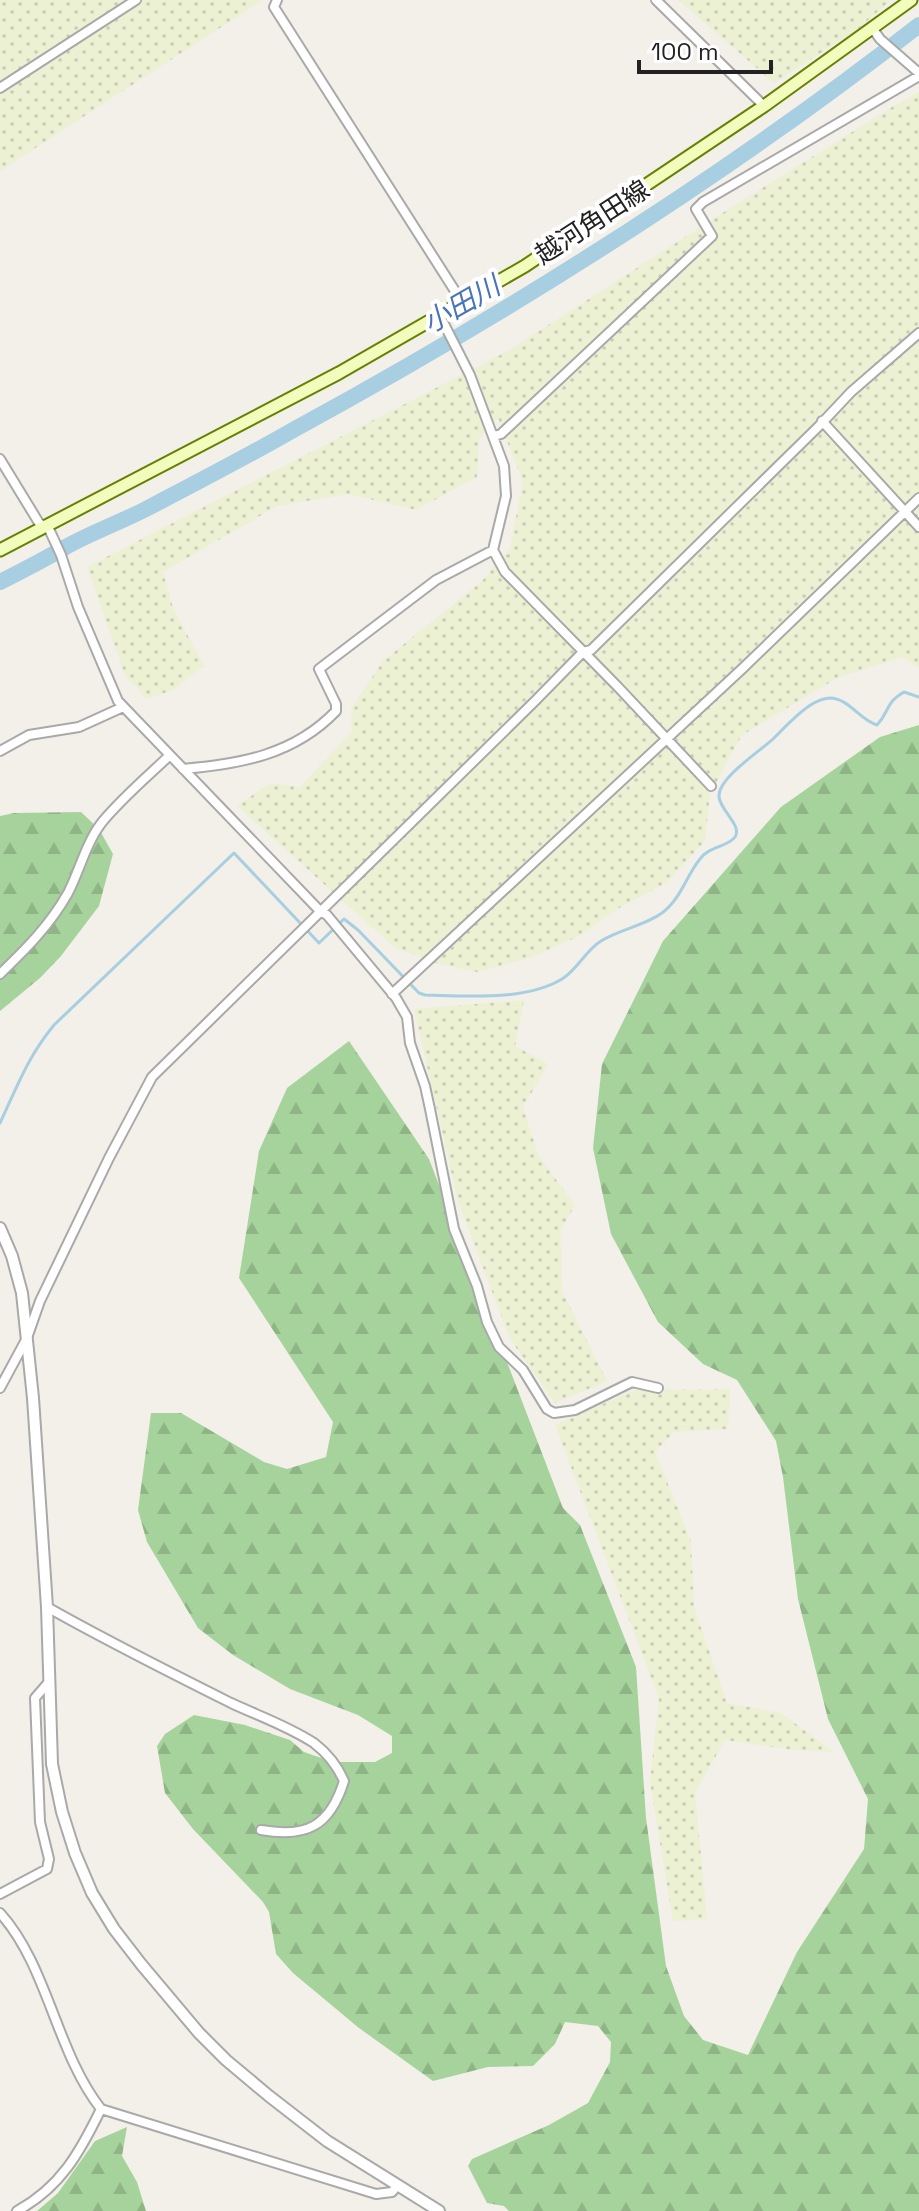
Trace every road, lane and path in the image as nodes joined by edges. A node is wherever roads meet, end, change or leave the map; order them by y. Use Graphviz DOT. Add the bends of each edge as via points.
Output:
graph roads {
  1 [pos="136,0"];
  2 [pos="277,0"];
  3 [pos="656,0"];
  4 [pos="911,0"];
  5 [pos="876,34"];
  6 [pos="919,74"];
  7 [pos="0,88"];
  8 [pos="764,106"];
  9 [pos="462,302"];
  10 [pos="439,314"];
  11 [pos="919,333"];
  12 [pos="822,421"];
  13 [pos="494,436"];
  14 [pos="0,459"];
  15 [pos="919,498"];
  16 [pos="905,512"];
  17 [pos="44,527"];
  18 [pos="919,527"];
  19 [pos="0,550"];
  20 [pos="493,550"];
  21 [pos="583,652"];
  22 [pos="123,707"];
  23 [pos="667,738"];
  24 [pos="0,751"];
  25 [pos="170,755"];
  26 [pos="183,769"];
  27 [pos="711,786"];
  28 [pos="320,911"];
  29 [pos="0,974"];
  30 [pos="392,994"];
  31 [pos="0,1228"];
  32 [pos="27,1338"];
  33 [pos="0,1388"];
  34 [pos="658,1388"];
  35 [pos="47,1607"];
  36 [pos="48,1683"];
  37 [pos="261,1830"];
  38 [pos="0,1894"];
  39 [pos="0,1913"];
  40 [pos="101,2109"];
  41 [pos="398,2185"];
  42 [pos="17,2211"];
  43 [pos="439,2211"];
  1 -- 7 [label="street"];
  2 -- 9 [label="street" via="274,7"];
  3 -- 8 [label="street"];
  4 -- 5 [label="main road, 越河角田線"];
  5 -- 6 [label="street"];
  5 -- 8 [label="main road, 越河角田線"];
  6 -- 13 [label="street" via="703,202 696,209 712,236"];
  8 -- 9 [label="main road, 越河角田線" via="533,261"];
  9 -- 10 [label="main road, 越河角田線"];
  10 -- 13 [label="street"];
  10 -- 17 [label="main road, 越河角田線" via="339,373"];
  11 -- 12 [label="street"];
  12 -- 16 [label="street"];
  12 -- 21 [label="street" via="649,595"];
  13 -- 20 [label="street" via="506,496"];
  14 -- 17 [label="street"];
  15 -- 16 [label="street"];
  16 -- 18 [label="street"];
  16 -- 23 [label="street"];
  17 -- 19 [label="main road, 越河角田線"];
  17 -- 22 [label="street" via="61,555"];
  20 -- 21 [label="street" via="505,572"];
  20 -- 26 [label="street" via="436,580 319,669 336,704 329,718 265,756"];
  21 -- 23 [label="street"];
  21 -- 28 [label="street"];
  22 -- 24 [label="street" via="79,727 29,735"];
  22 -- 25 [label="street"];
  23 -- 27 [label="street"];
  23 -- 30 [label="street"];
  25 -- 26 [label="street"];
  25 -- 29 [label="street" via="104,820 55,916"];
  26 -- 28 [label="street"];
  28 -- 30 [label="street"];
  28 -- 32 [label="street" via="152,1077 81,1214"];
  30 -- 34 [label="street" via="407,1017 454,1229 499,1347 554,1413 575,1410 632,1382"];
  31 -- 32 [label="street" via="22,1293"];
  32 -- 33 [label="street"];
  32 -- 35 [label="street"];
  35 -- 36 [label="street"];
  35 -- 37 [label="street" via="294,1731 331,1758 344,1781 326,1818 291,1832"];
  36 -- 38 [label="street" via="35,1698 47,1869"];
  36 -- 41 [label="street" via="52,1764 62,1812 92,1893 114,1929 226,2060 327,2141"];
  39 -- 40 [label="street" via="31,1964 66,2048"];
  40 -- 41 [label="street" via="376,2194 392,2192"];
  40 -- 42 [label="street" via="82,2148 55,2184"];
  41 -- 43 [label="street"];
}
